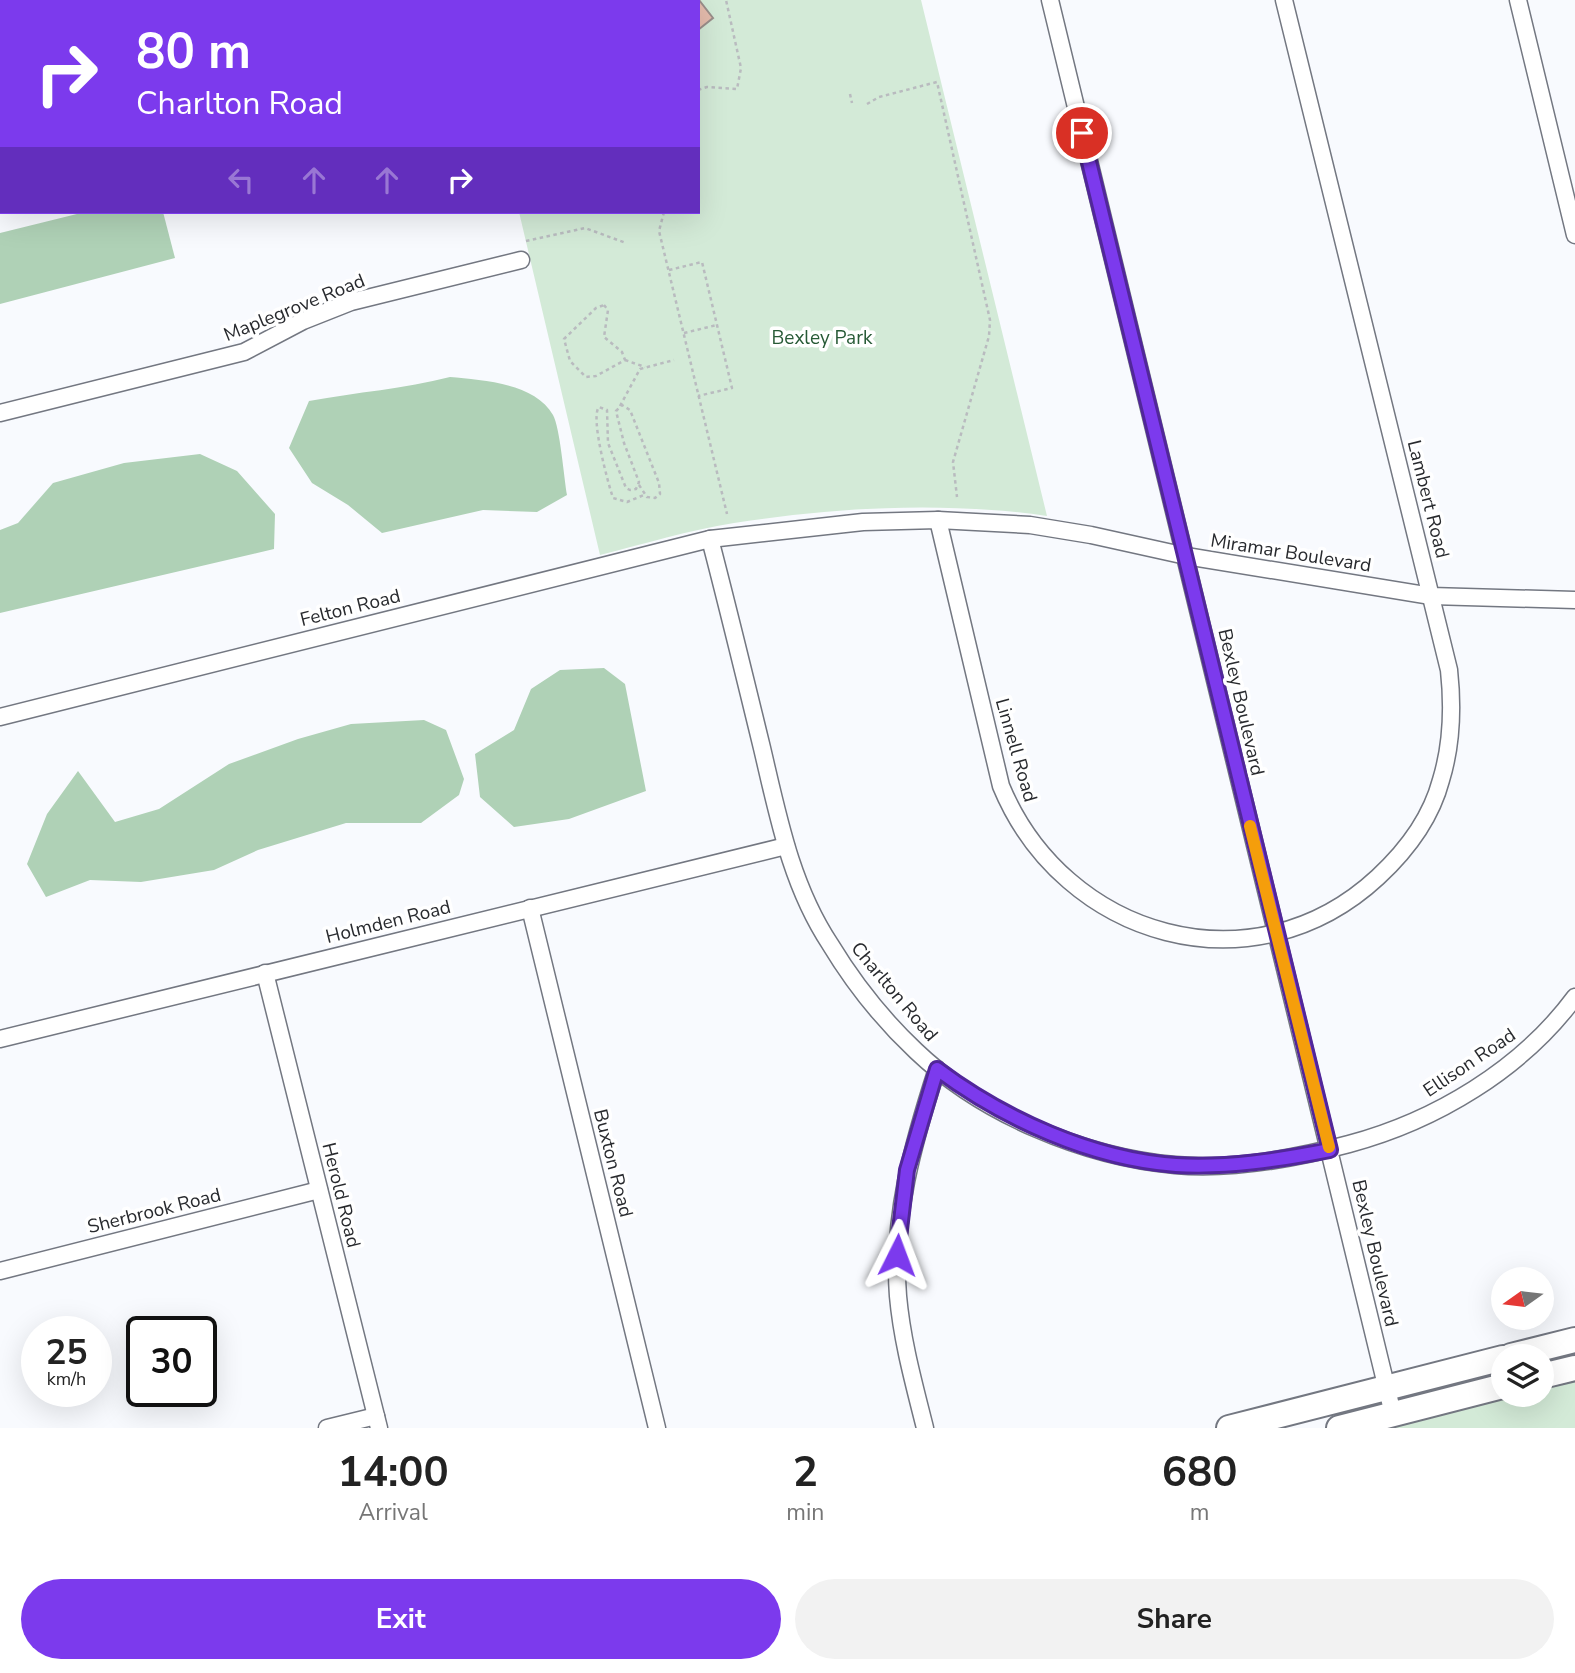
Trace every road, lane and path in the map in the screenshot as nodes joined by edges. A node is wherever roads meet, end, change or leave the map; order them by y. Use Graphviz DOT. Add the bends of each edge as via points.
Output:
graph roads {
  1 [pos="726,0"];
  2 [pos="1050,0"];
  3 [pos="1284,0"];
  4 [pos="1518,0"];
  5 [pos="700,89"];
  6 [pos="850,94"];
  7 [pos="852,103"];
  8 [pos="867,104"];
  9 [pos="663,214"];
  10 [pos="1575,235"];
  11 [pos="526,241"];
  12 [pos="626,243"];
  13 [pos="521,260"];
  14 [pos="669,270"];
  15 [pos="717,325"];
  16 [pos="684,333"];
  17 [pos="625,360"];
  18 [pos="674,360"];
  19 [pos="645,367"];
  20 [pos="698,396"];
  21 [pos="620,405"];
  22 [pos="0,413"];
  23 [pos="639,485"];
  24 [pos="644,495"];
  25 [pos="957,497"];
  26 [pos="727,514"];
  27 [pos="938,520"];
  28 [pos="710,539"];
  29 [pos="1186,556"];
  30 [pos="1431,596"];
  31 [pos="1575,600"];
  32 [pos="0,717"];
  33 [pos="786,846"];
  34 [pos="530,908"];
  35 [pos="1275,934"];
  36 [pos="265,973"];
  37 [pos="1575,997"];
  38 [pos="0,1039"];
  39 [pos="937,1069"];
  40 [pos="1330,1150"];
  41 [pos="319,1190"];
  42 [pos="0,1271"];
  43 [pos="1575,1340"];
  44 [pos="1554,1345"];
  45 [pos="1491,1361"];
  46 [pos="1575,1368"];
  47 [pos="1554,1373"];
  48 [pos="1387,1388"];
  49 [pos="1491,1389"];
  50 [pos="1393,1414"];
  51 [pos="377,1422"];
  52 [pos="327,1428"];
  53 [pos="657,1428"];
  54 [pos="925,1428"];
  55 [pos="1229,1428"];
  56 [pos="1339,1428"];
  1 -- 5 [label="path" via="741,68 737,89"];
  2 -- 29 [label="street, Bexley Boulevard"];
  3 -- 30 [label="street, Lambert Road"];
  4 -- 10 [label="street"];
  6 -- 7 [label="path"];
  8 -- 25 [label="path" via="937,82 990,326 953,462"];
  9 -- 14 [label="path" via="659,231"];
  11 -- 12 [label="path" via="585,228"];
  13 -- 22 [label="street, Maplegrove Road" via="351,302 244,352"];
  14 -- 15 [label="path" via="702,262"];
  14 -- 16 [label="path"];
  15 -- 16 [label="path"];
  15 -- 20 [label="path" via="732,388"];
  16 -- 20 [label="path"];
  17 -- 17 [label="path" via="596,376 583,376 570,361 565,335 598,306 606,306 603,334"];
  17 -- 19 [label="path"];
  18 -- 19 [label="path"];
  19 -- 21 [label="path" via="635,374"];
  20 -- 26 [label="path"];
  21 -- 23 [label="path" via="616,411 620,430"];
  21 -- 24 [label="path" via="629,410 661,488 657,497"];
  23 -- 24 [label="path"];
  23 -- 24 [label="path" via="626,488 608,443 607,410 599,407 595,411 597,427 613,498 627,502"];
  27 -- 28 [label="street, Miramar Boulevard" via="849,523"];
  27 -- 29 [label="street, Miramar Boulevard" via="1030,525"];
  27 -- 35 [label="street, Linnell Road" via="1001,786 1013,814 1046,860 1092,900 1161,931 1213,940"];
  28 -- 32 [label="street, Felton Road"];
  28 -- 33 [label="street, Charlton Road"];
  29 -- 30 [label="street, Miramar Boulevard"];
  29 -- 35 [label="street, Bexley Boulevard"];
  30 -- 31 [label="street, Miramar Boulevard"];
  30 -- 35 [label="street, Lambert Road" via="1452,699 1448,754 1437,793 1411,842 1372,882 1332,911"];
  33 -- 34 [label="street, Holmden Road"];
  33 -- 39 [label="street, Charlton Road" via="810,908 841,961 914,1049"];
  34 -- 36 [label="street, Holmden Road"];
  34 -- 53 [label="street, Buxton Road"];
  35 -- 40 [label="street, Bexley Boulevard"];
  36 -- 38 [label="street, Holmden Road"];
  36 -- 41 [label="street, Herold Road"];
  37 -- 40 [label="street, Ellison Road" via="1532,1045 1448,1105 1397,1129"];
  39 -- 40 [label="street, Charlton Road" via="1024,1121 1112,1154 1176,1165 1218,1165"];
  39 -- 54 [label="street" via="907,1170 897,1255 904,1342"];
  40 -- 48 [label="street, Bexley Boulevard"];
  41 -- 42 [label="street, Sherbrook Road"];
  41 -- 51 [label="street, Herold Road"];
  43 -- 44 [label="main road"];
  45 -- 48 [label="main road"];
  46 -- 47 [label="main road"];
  48 -- 50 [label="street, Bexley Boulevard"];
  48 -- 55 [label="main road"];
  49 -- 50 [label="main road"];
  50 -- 56 [label="main road"];
  51 -- 52 [label="street"];
}
